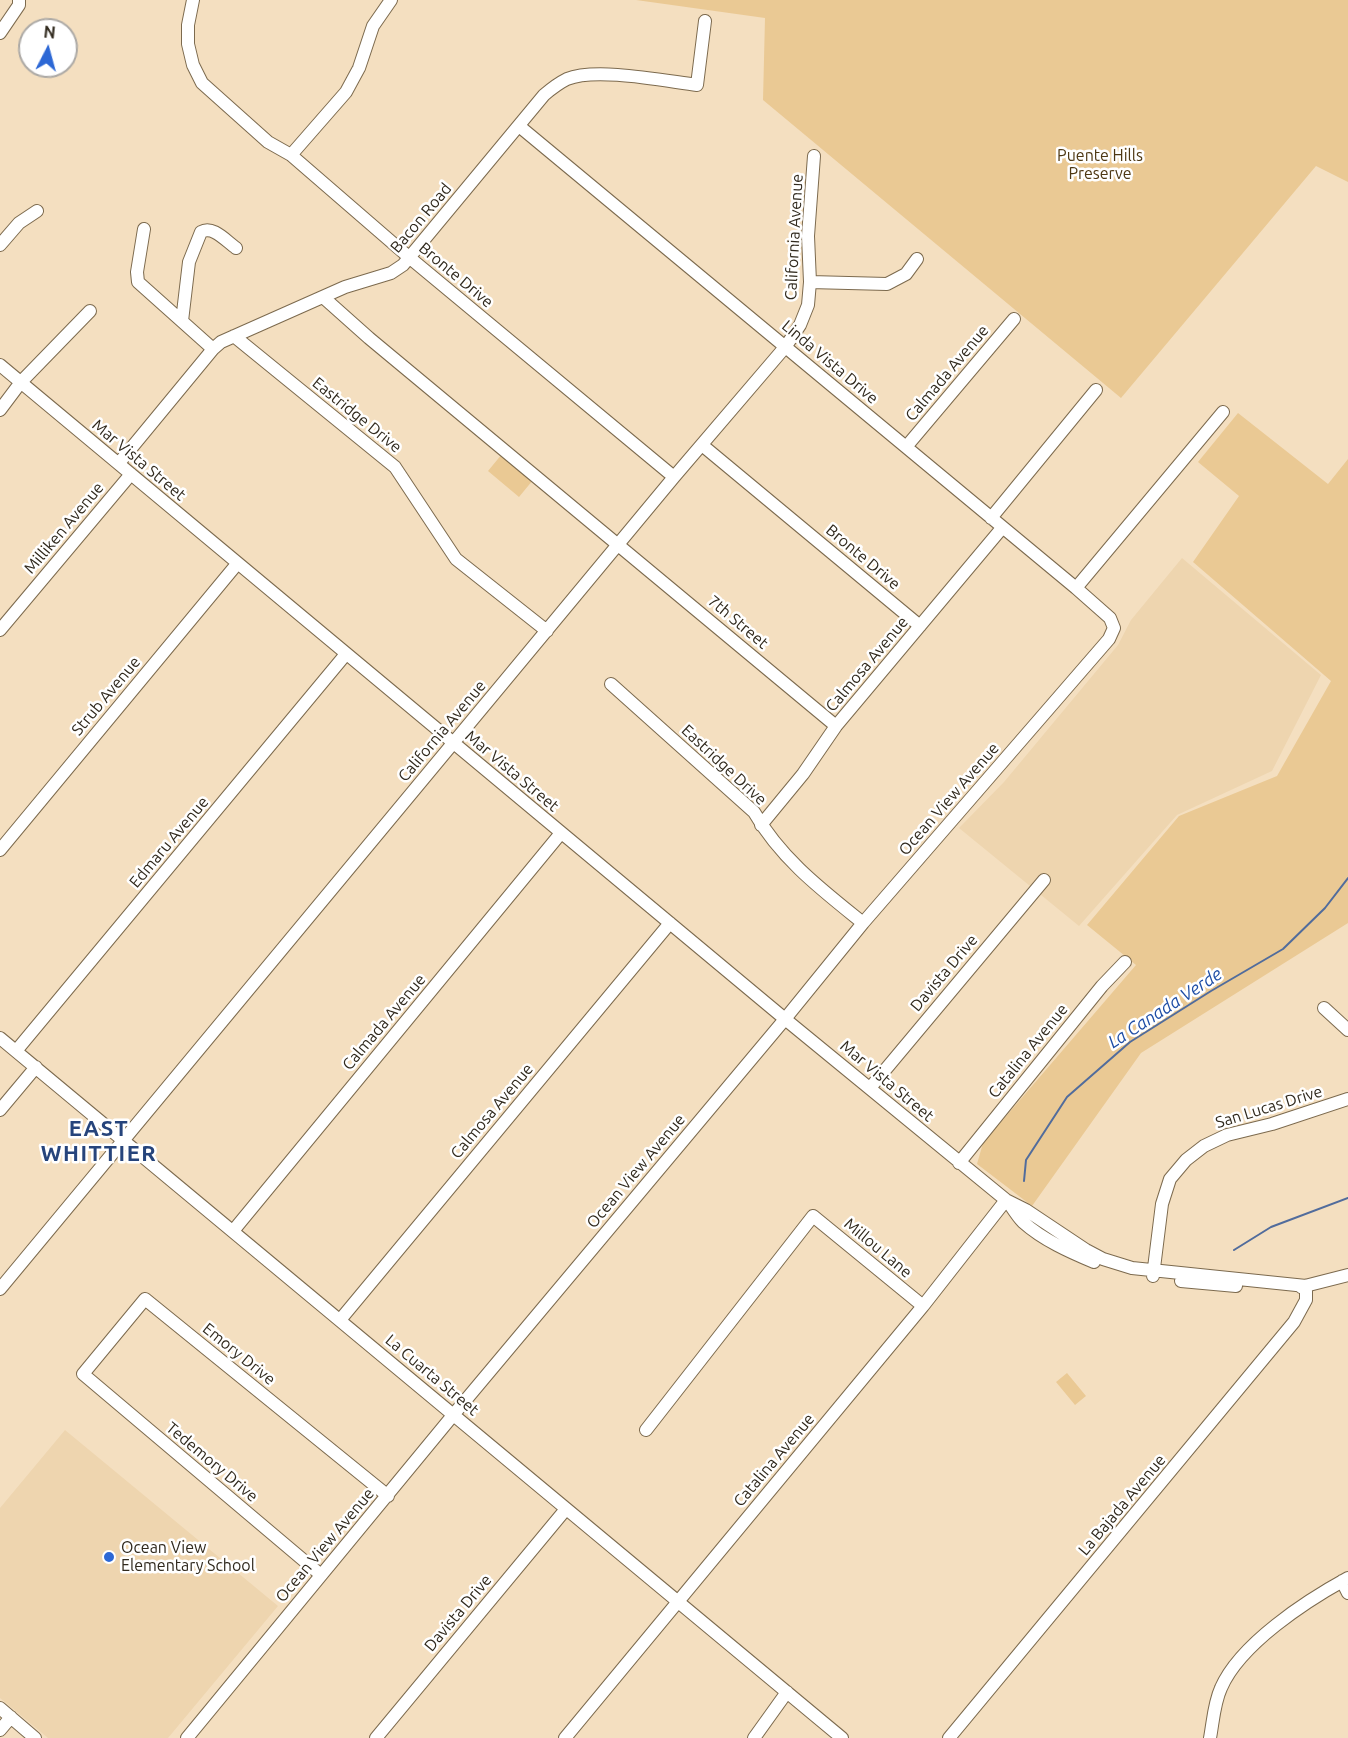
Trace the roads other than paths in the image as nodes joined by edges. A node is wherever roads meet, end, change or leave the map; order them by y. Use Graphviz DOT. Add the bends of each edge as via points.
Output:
graph roads {
  1 [pos="19,0"];
  2 [pos="193,0"];
  3 [pos="391,0"];
  4 [pos="705,21"];
  5 [pos="0,33"];
  6 [pos="519,126"];
  7 [pos="291,155"];
  8 [pos="814,156"];
  9 [pos="37,211"];
  10 [pos="144,229"];
  11 [pos="0,245"];
  12 [pos="236,248"];
  13 [pos="410,258"];
  14 [pos="917,259"];
  15 [pos="810,282"];
  16 [pos="323,297"];
  17 [pos="90,311"];
  18 [pos="1014,319"];
  19 [pos="182,321"];
  20 [pos="234,336"];
  21 [pos="786,346"];
  22 [pos="213,349"];
  23 [pos="0,365"];
  24 [pos="21,382"];
  25 [pos="1096,390"];
  26 [pos="0,410"];
  27 [pos="1223,412"];
  28 [pos="702,444"];
  29 [pos="906,447"];
  30 [pos="118,463"];
  31 [pos="131,474"];
  32 [pos="674,477"];
  33 [pos="991,518"];
  34 [pos="1002,528"];
  35 [pos="619,543"];
  36 [pos="237,564"];
  37 [pos="1076,588"];
  38 [pos="920,626"];
  39 [pos="1114,628"];
  40 [pos="0,630"];
  41 [pos="547,631"];
  42 [pos="346,654"];
  43 [pos="611,684"];
  44 [pos="837,726"];
  45 [pos="453,743"];
  46 [pos="761,825"];
  47 [pos="561,833"];
  48 [pos="0,850"];
  49 [pos="1044,880"];
  50 [pos="670,923"];
  51 [pos="863,923"];
  52 [pos="1125,962"];
  53 [pos="1324,1008"];
  54 [pos="785,1019"];
  55 [pos="1348,1030"];
  56 [pos="0,1038"];
  57 [pos="16,1051"];
  58 [pos="36,1067"];
  59 [pos="870,1088"];
  60 [pos="1348,1099"];
  61 [pos="0,1110"];
  62 [pos="123,1141"];
  63 [pos="959,1162"];
  64 [pos="1006,1200"];
  65 [pos="232,1231"];
  66 [pos="1153,1274"];
  67 [pos="1348,1275"];
  68 [pos="1306,1286"];
  69 [pos="0,1289"];
  70 [pos="922,1306"];
  71 [pos="340,1320"];
  72 [pos="83,1374"];
  73 [pos="454,1414"];
  74 [pos="646,1430"];
  75 [pos="387,1496"];
  76 [pos="566,1509"];
  77 [pos="321,1575"];
  78 [pos="1346,1584"];
  79 [pos="678,1601"];
  80 [pos="786,1692"];
  81 [pos="0,1708"];
  82 [pos="11,1717"];
  83 [pos="0,1730"];
  84 [pos="35,1738"];
  85 [pos="187,1738"];
  86 [pos="376,1738"];
  87 [pos="565,1738"];
  88 [pos="754,1738"];
  89 [pos="842,1738"];
  90 [pos="949,1738"];
  91 [pos="1210,1738"];
  1 -- 5 [label="street"];
  2 -- 7 [label="street, Bronte Drive" via="188,44 202,82 268,142"];
  3 -- 7 [label="street" via="373,26 346,92"];
  4 -- 6 [label="street, Bacon Road" via="698,85 600,74 568,79 544,95"];
  6 -- 13 [label="street, Bacon Road"];
  6 -- 21 [label="street, Linda Vista Drive"];
  7 -- 13 [label="street, Bronte Drive"];
  8 -- 15 [label="street, California Avenue" via="807,236"];
  9 -- 11 [label="street" via="19,223"];
  10 -- 19 [label="street" via="138,282"];
  12 -- 19 [label="street" via="212,230 201,232 189,262"];
  13 -- 16 [label="street, Bacon Road" via="391,273"];
  13 -- 32 [label="street, Bronte Drive"];
  14 -- 15 [label="street" via="906,274 887,284"];
  15 -- 21 [label="street, California Avenue" via="805,315"];
  16 -- 20 [label="street, Bacon Road"];
  16 -- 35 [label="street, 7th Street"];
  17 -- 24 [label="street"];
  18 -- 29 [label="street, Calmada Avenue"];
  19 -- 22 [label="street"];
  20 -- 22 [label="street, Bacon Road"];
  20 -- 41 [label="street, Eastridge Drive" via="395,467 456,560"];
  21 -- 28 [label="street, California Avenue"];
  21 -- 29 [label="street, Linda Vista Drive"];
  22 -- 30 [label="street, Bacon Road"];
  23 -- 24 [label="street, Mar Vista Street"];
  24 -- 26 [label="street"];
  24 -- 30 [label="street, Mar Vista Street"];
  25 -- 33 [label="street"];
  27 -- 37 [label="street"];
  28 -- 32 [label="street, California Avenue"];
  28 -- 38 [label="street, Bronte Drive"];
  29 -- 33 [label="street, Linda Vista Drive"];
  30 -- 31 [label="street, Mar Vista Street"];
  31 -- 36 [label="street, Mar Vista Street"];
  31 -- 40 [label="street, Milliken Avenue"];
  32 -- 35 [label="street, California Avenue"];
  33 -- 34 [label="street, Linda Vista Drive"];
  34 -- 37 [label="street, Linda Vista Drive"];
  34 -- 38 [label="street, Calmosa Avenue"];
  35 -- 41 [label="street, California Avenue"];
  35 -- 44 [label="street, 7th Street"];
  36 -- 42 [label="street, Mar Vista Street"];
  36 -- 48 [label="street, Strub Avenue"];
  37 -- 39 [label="street, Linda Vista Drive" via="1110,618"];
  38 -- 44 [label="street, Calmosa Avenue"];
  39 -- 51 [label="street, Ocean View Avenue"];
  41 -- 45 [label="street, California Avenue"];
  42 -- 45 [label="street, Mar Vista Street"];
  42 -- 57 [label="street, Edmaru Avenue"];
  43 -- 46 [label="street, Eastridge Drive" via="754,812"];
  44 -- 46 [label="street, Calmosa Avenue"];
  45 -- 47 [label="street, Mar Vista Street"];
  45 -- 62 [label="street, California Avenue"];
  46 -- 51 [label="street, Eastridge Drive" via="798,870"];
  47 -- 50 [label="street, Mar Vista Street"];
  47 -- 65 [label="street, Calmada Avenue"];
  49 -- 59 [label="street, Davista Drive"];
  50 -- 54 [label="street, Mar Vista Street"];
  50 -- 71 [label="street, Calmosa Avenue"];
  51 -- 54 [label="street, Ocean View Avenue"];
  52 -- 63 [label="street, Catalina Avenue"];
  53 -- 55 [label="street"];
  54 -- 59 [label="street, Mar Vista Street"];
  54 -- 73 [label="street, Ocean View Avenue"];
  56 -- 57 [label="street, La Cuarta Street"];
  57 -- 58 [label="street, La Cuarta Street"];
  58 -- 61 [label="street"];
  58 -- 62 [label="street, La Cuarta Street"];
  59 -- 63 [label="street, Mar Vista Street"];
  60 -- 66 [label="street, San Lucas Drive" via="1227,1135 1186,1160 1170,1179 1162,1204"];
  62 -- 65 [label="street, La Cuarta Street"];
  62 -- 69 [label="street, California Avenue"];
  63 -- 64 [label="street, Mar Vista Street"];
  64 -- 66 [label="street, Mar Vista Street" via="1023,1221 1061,1247 1125,1272"];
  64 -- 70 [label="street, Catalina Avenue"];
  65 -- 71 [label="street, La Cuarta Street"];
  66 -- 68 [label="street, Mar Vista Street" via="1204,1284 1277,1289"];
  67 -- 68 [label="street, Mar Vista Street"];
  68 -- 90 [label="street, La Bajada Avenue" via="1306,1300 1294,1322"];
  70 -- 74 [label="street, Millou Lane" via="813,1216"];
  70 -- 79 [label="street, Catalina Avenue"];
  71 -- 73 [label="street, La Cuarta Street"];
  72 -- 75 [label="street, Emory Drive" via="145,1299"];
  72 -- 77 [label="street, Tedemory Drive"];
  73 -- 75 [label="street, Ocean View Avenue"];
  73 -- 76 [label="street, La Cuarta Street"];
  75 -- 77 [label="street, Ocean View Avenue"];
  76 -- 79 [label="street, La Cuarta Street"];
  76 -- 86 [label="street, Davista Drive"];
  77 -- 85 [label="street, Ocean View Avenue"];
  78 -- 91 [label="street" via="1280,1623 1235,1662 1217,1697"];
  79 -- 80 [label="street, La Cuarta Street"];
  79 -- 87 [label="street, Catalina Avenue"];
  80 -- 88 [label="street"];
  80 -- 89 [label="street, La Cuarta Street"];
  81 -- 82 [label="street"];
  82 -- 83 [label="street"];
  82 -- 84 [label="street"];
}
